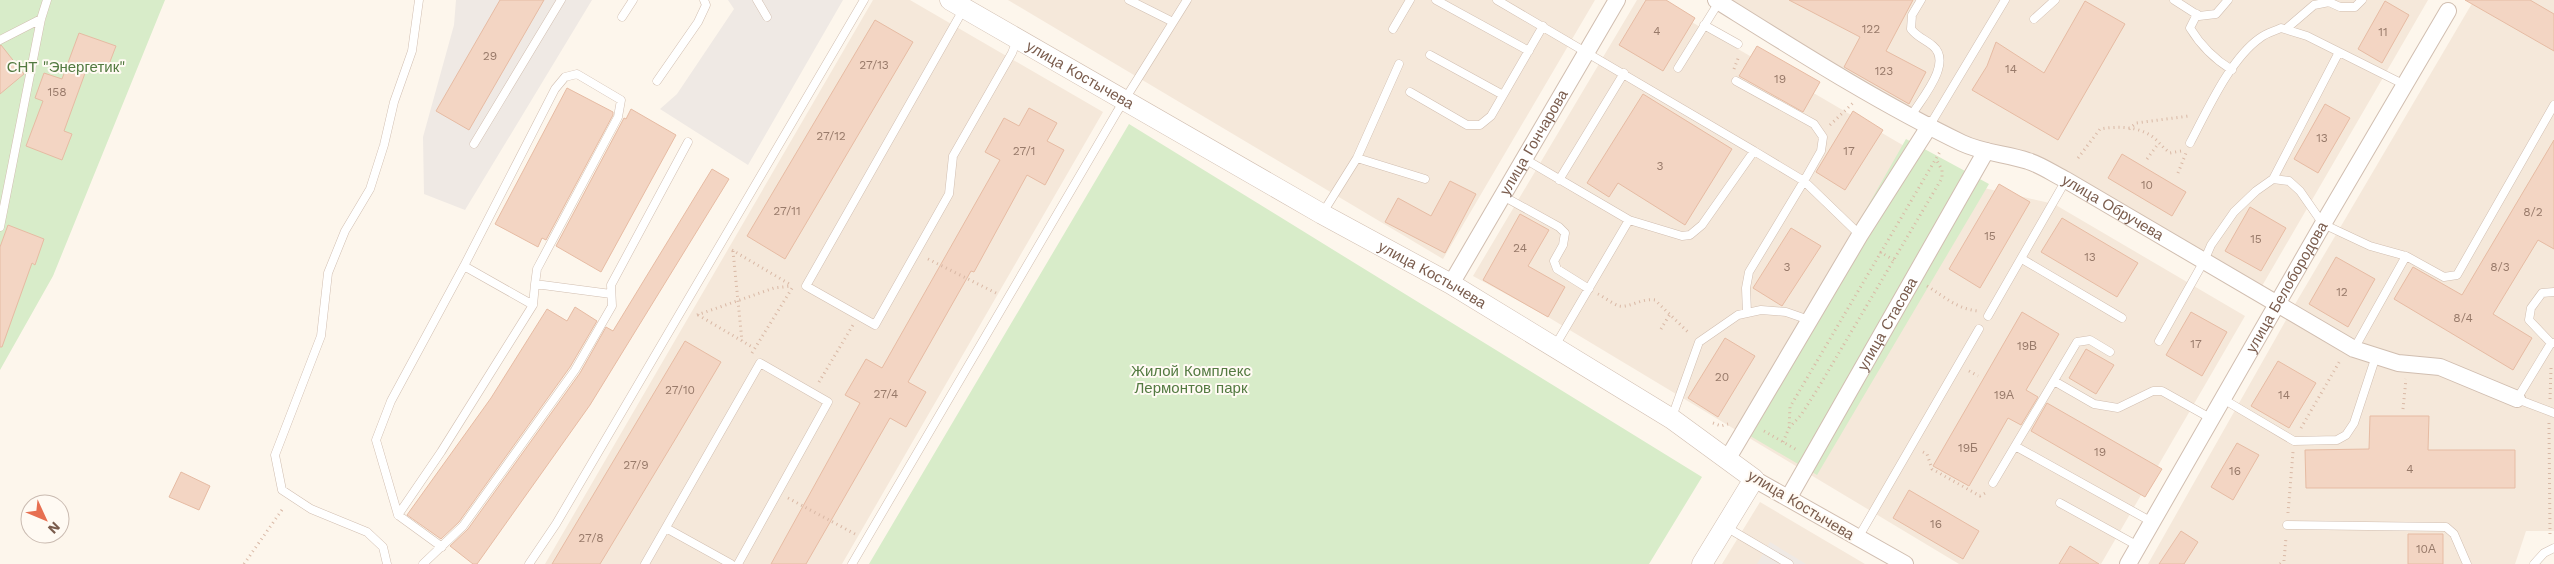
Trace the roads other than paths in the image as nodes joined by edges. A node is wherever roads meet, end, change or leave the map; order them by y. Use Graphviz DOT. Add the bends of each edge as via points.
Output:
graph roads {
  1 [pos="47,0"];
  2 [pos="419,0"];
  3 [pos="561,0"];
  4 [pos="633,0"];
  5 [pos="704,0"];
  6 [pos="757,0"];
  7 [pos="864,0"];
  8 [pos="1129,0"];
  9 [pos="1186,0"];
  10 [pos="1410,0"];
  11 [pos="1436,0"];
  12 [pos="1497,0"];
  13 [pos="1617,0"];
  14 [pos="1921,0"];
  15 [pos="2005,0"];
  16 [pos="2056,0"];
  17 [pos="2174,0"];
  18 [pos="2228,0"];
  19 [pos="2362,0"];
  20 [pos="1717,1"];
  21 [pos="1139,2"];
  22 [pos="957,4"];
  23 [pos="2448,11"];
  24 [pos="2197,14"];
  25 [pos="622,17"];
  26 [pos="767,17"];
  27 [pos="41,19"];
  28 [pos="2034,19"];
  29 [pos="1173,22"];
  30 [pos="1704,25"];
  31 [pos="1543,26"];
  32 [pos="1393,29"];
  33 [pos="2286,29"];
  34 [pos="0,40"];
  35 [pos="1016,40"];
  36 [pos="1738,44"];
  37 [pos="1529,51"];
  38 [pos="1587,52"];
  39 [pos="2339,52"];
  40 [pos="1430,55"];
  41 [pos="1399,64"];
  42 [pos="1678,68"];
  43 [pos="2232,70"];
  44 [pos="1624,73"];
  45 [pos="657,81"];
  46 [pos="1736,81"];
  47 [pos="2405,85"];
  48 [pos="1410,92"];
  49 [pos="1503,95"];
  50 [pos="1124,101"];
  51 [pos="2554,105"];
  52 [pos="1911,116"];
  53 [pos="1930,125"];
  54 [pos="688,142"];
  55 [pos="2190,143"];
  56 [pos="474,144"];
  57 [pos="1754,151"];
  58 [pos="1986,151"];
  59 [pos="1356,158"];
  60 [pos="1523,158"];
  61 [pos="1425,178"];
  62 [pos="2274,179"];
  63 [pos="1559,180"];
  64 [pos="2066,180"];
  65 [pos="1804,181"];
  66 [pos="1501,195"];
  67 [pos="1322,214"];
  68 [pos="1629,220"];
  69 [pos="2322,224"];
  70 [pos="0,227"];
  71 [pos="1860,235"];
  72 [pos="2406,256"];
  73 [pos="2022,260"];
  74 [pos="2204,261"];
  75 [pos="464,266"];
  76 [pos="535,284"];
  77 [pos="1451,284"];
  78 [pos="1589,289"];
  79 [pos="2554,292"];
  80 [pos="611,294"];
  81 [pos="2278,304"];
  82 [pos="533,305"];
  83 [pos="1747,313"];
  84 [pos="1988,316"];
  85 [pos="2122,318"];
  86 [pos="1809,320"];
  87 [pos="1979,329"];
  88 [pos="2159,341"];
  89 [pos="2552,343"];
  90 [pos="1554,349"];
  91 [pos="2354,349"];
  92 [pos="2110,352"];
  93 [pos="2376,356"];
  94 [pos="2054,381"];
  95 [pos="2223,399"];
  96 [pos="2517,399"];
  97 [pos="2552,412"];
  98 [pos="1672,419"];
  99 [pos="2212,419"];
  100 [pos="2015,446"];
  101 [pos="1728,458"];
  102 [pos="1754,479"];
  103 [pos="1993,483"];
  104 [pos="1789,497"];
  105 [pos="2060,503"];
  106 [pos="398,515"];
  107 [pos="2152,522"];
  108 [pos="2287,525"];
  109 [pos="1725,526"];
  110 [pos="666,528"];
  111 [pos="1858,538"];
  112 [pos="2138,546"];
  113 [pos="442,547"];
  114 [pos="2554,548"];
  115 [pos="387,564"];
  116 [pos="423,564"];
  117 [pos="528,564"];
  118 [pos="645,564"];
  119 [pos="732,564"];
  120 [pos="738,564"];
  121 [pos="852,564"];
  122 [pos="1702,564"];
  123 [pos="1789,564"];
  124 [pos="1905,564"];
  125 [pos="2128,564"];
  126 [pos="2467,564"];
  127 [pos="2534,564"];
  1 -- 27 [label="lane"];
  2 -- 115 [label="lane" via="412,51 373,180 345,231 328,273 321,336 274,455 282,490 311,509 367,532 383,547"];
  3 -- 56 [label="lane"];
  4 -- 25 [label="lane"];
  5 -- 45 [label="lane" via="706,5 698,22"];
  6 -- 26 [label="lane"];
  7 -- 117 [label="lane" via="556,524"];
  8 -- 21 [label="lane"];
  9 -- 29 [label="lane"];
  10 -- 32 [label="lane"];
  11 -- 37 [label="lane"];
  12 -- 31 [label="lane"];
  13 -- 38 [label="street, улица Гончарова"];
  14 -- 52 [label="lane" via="1912,15 1911,29 1918,38 1933,46 1941,56 1941,66"];
  15 -- 53 [label="lane"];
  16 -- 28 [label="lane"];
  17 -- 24 [label="lane"];
  18 -- 24 [label="lane" via="2216,14"];
  19 -- 33 [label="lane" via="2355,7 2340,7 2329,2 2314,5"];
  20 -- 30 [label="lane"];
  20 -- 52 [label="street, улица Обручева"];
  21 -- 29 [label="lane"];
  22 -- 35 [label="street, улица Костычева"];
  22 -- 35 [label="lane" via="806,286 875,325 949,194 953,156 1012,53"];
  23 -- 47 [label="street, улица Белобородова"];
  24 -- 43 [label="lane" via="2190,28 2197,40"];
  27 -- 34 [label="lane"];
  27 -- 70 [label="lane"];
  29 -- 50 [label="lane"];
  30 -- 36 [label="lane"];
  30 -- 42 [label="lane"];
  31 -- 37 [label="lane"];
  31 -- 38 [label="lane"];
  33 -- 39 [label="lane"];
  33 -- 43 [label="lane" via="2260,37"];
  35 -- 50 [label="street, улица Костычева"];
  37 -- 49 [label="lane"];
  38 -- 44 [label="lane"];
  38 -- 60 [label="street, улица Гончарова"];
  39 -- 47 [label="lane"];
  39 -- 62 [label="lane"];
  40 -- 49 [label="lane"];
  41 -- 59 [label="lane"];
  43 -- 55 [label="lane"];
  44 -- 57 [label="lane"];
  44 -- 63 [label="lane"];
  46 -- 65 [label="lane" via="1814,124 1823,136 1821,151"];
  47 -- 69 [label="street, улица Белобородова"];
  48 -- 49 [label="lane" via="1467,125 1480,125 1491,116"];
  50 -- 67 [label="street, улица Костычева"];
  50 -- 121 [label="lane"];
  51 -- 72 [label="lane" via="2457,275 2444,277"];
  52 -- 53 [label="street, улица Обручева"];
  53 -- 58 [label="street, улица Обручева"];
  53 -- 71 [label="street"];
  54 -- 80 [label="lane" via="611,285"];
  57 -- 65 [label="lane"];
  57 -- 68 [label="lane" via="1702,225 1690,235 1682,236"];
  58 -- 64 [label="street, улица Обручева" via="2030,161"];
  58 -- 104 [label="street, улица Стасова"];
  59 -- 61 [label="lane"];
  59 -- 67 [label="lane"];
  60 -- 63 [label="lane"];
  60 -- 66 [label="street, улица Гончарова"];
  62 -- 69 [label="lane" via="2289,181 2300,191"];
  62 -- 74 [label="lane" via="2234,212"];
  63 -- 68 [label="lane"];
  64 -- 73 [label="lane"];
  64 -- 74 [label="street, улица Обручева"];
  65 -- 71 [label="lane"];
  65 -- 83 [label="lane" via="1749,272"];
  66 -- 77 [label="street, улица Гончарова"];
  66 -- 78 [label="lane" via="1565,233 1554,261 1557,269"];
  67 -- 77 [label="street, улица Костычева"];
  68 -- 78 [label="lane"];
  69 -- 72 [label="lane" via="2370,246"];
  69 -- 81 [label="street, улица Белобородова"];
  71 -- 86 [label="street"];
  72 -- 91 [label="lane"];
  73 -- 84 [label="lane"];
  73 -- 85 [label="lane"];
  74 -- 81 [label="street, улица Обручева"];
  74 -- 88 [label="lane"];
  75 -- 76 [label="lane" via="555,89 565,77 577,74 621,100 618,117 537,269"];
  75 -- 82 [label="lane"];
  75 -- 106 [label="lane" via="391,402 376,440"];
  76 -- 80 [label="lane"];
  76 -- 82 [label="lane"];
  77 -- 90 [label="street, улица Костычева"];
  78 -- 90 [label="lane"];
  79 -- 89 [label="lane" via="2542,293 2531,308 2529,320"];
  80 -- 113 [label="lane" via="612,306 575,370 463,526"];
  81 -- 91 [label="street, улица Обручева"];
  81 -- 95 [label="street, улица Белобородова"];
  82 -- 106 [label="lane"];
  83 -- 86 [label="lane" via="1761,310 1786,312"];
  83 -- 98 [label="lane" via="1738,315 1699,342"];
  86 -- 101 [label="street"];
  87 -- 111 [label="lane"];
  89 -- 96 [label="lane"];
  90 -- 98 [label="street, улица Костычева"];
  91 -- 93 [label="street, улица Обручева"];
  92 -- 94 [label="lane" via="2090,340 2077,342"];
  93 -- 95 [label="lane" via="2354,423 2338,440 2294,441"];
  93 -- 96 [label="street, улица Обручева" via="2398,363 2440,368"];
  94 -- 99 [label="lane" via="2094,404 2118,408 2153,391 2162,391"];
  94 -- 100 [label="lane"];
  95 -- 99 [label="street, улица Белобородова"];
  96 -- 97 [label="lane"];
  98 -- 101 [label="street, улица Костычева"];
  99 -- 107 [label="street, улица Белобородова"];
  100 -- 103 [label="lane"];
  100 -- 107 [label="lane"];
  101 -- 102 [label="street, улица Костычева"];
  102 -- 104 [label="street, улица Костычева"];
  102 -- 109 [label="street"];
  104 -- 111 [label="street, улица Костычева"];
  105 -- 112 [label="lane"];
  106 -- 113 [label="lane"];
  107 -- 112 [label="street, улица Белобородова"];
  108 -- 126 [label="lane" via="2446,527 2454,534"];
  109 -- 122 [label="street"];
  109 -- 123 [label="lane"];
  110 -- 118 [label="lane"];
  110 -- 119 [label="lane"];
  110 -- 120 [label="lane" via="760,363 828,402"];
  111 -- 124 [label="street, улица Костычева"];
  112 -- 125 [label="street, улица Белобородова"];
  113 -- 116 [label="lane"];
  114 -- 127 [label="lane"];
}
